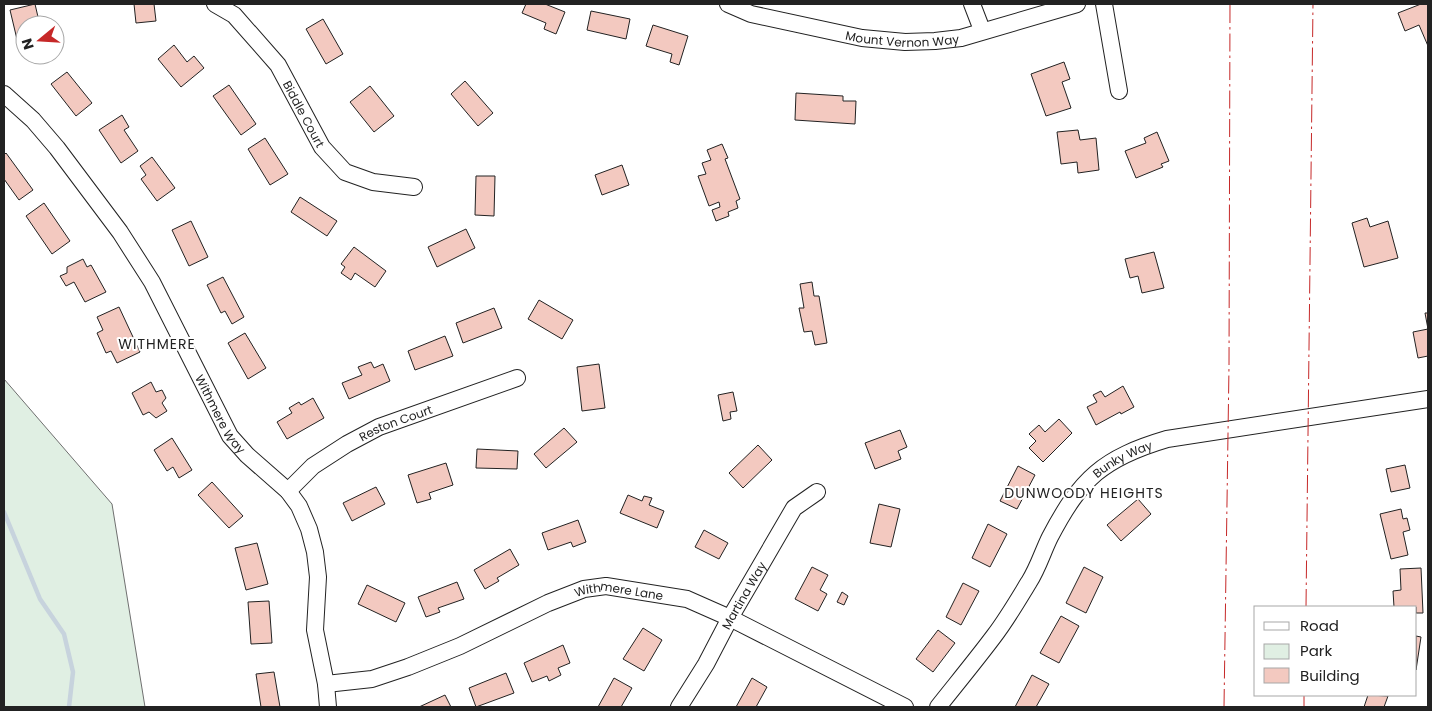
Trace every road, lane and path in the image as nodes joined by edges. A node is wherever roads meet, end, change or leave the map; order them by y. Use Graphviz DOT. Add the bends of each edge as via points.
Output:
graph roads {
  1 [pos="215,4"];
  2 [pos="728,4"];
  3 [pos="972,4"];
  4 [pos="1076,4"];
  5 [pos="1104,4"];
  6 [pos="982,30"];
  7 [pos="1119,91"];
  8 [pos="4,94"];
  9 [pos="414,187"];
  10 [pos="517,378"];
  11 [pos="1428,399"];
  12 [pos="288,491"];
  13 [pos="817,492"];
  14 [pos="730,618"];
  15 [pos="326,684"];
  16 [pos="328,707"];
  17 [pos="679,707"];
  18 [pos="905,707"];
  19 [pos="938,707"];
  1 -- 9 [label="street, Biddle Court" via="234,15 278,65 322,147 345,172 373,182"];
  2 -- 6 [label="street, Mount Vernon Way" via="752,14 862,38 935,41 961,38"];
  3 -- 6 [label="street"];
  4 -- 6 [label="street, Mount Vernon Way"];
  5 -- 7 [label="street"];
  8 -- 12 [label="street, Withmere Way" via="39,127 120,232 152,282 230,436"];
  10 -- 12 [label="street, Reston Court" via="379,427 313,466"];
  11 -- 19 [label="street, Bunky Way" via="1167,439 1145,445 1102,466 1066,508 1031,579 1011,611"];
  12 -- 15 [label="street, Withmere Way" via="299,506 315,552 318,577 315,630"];
  13 -- 14 [label="street, Martina Way" via="794,508"];
  14 -- 15 [label="street, Withmere Lane" via="687,599 606,586 584,589 408,667 372,679"];
  14 -- 17 [label="street, Martina Way"];
  14 -- 18 [label="street, Withmere Lane"];
  15 -- 16 [label="street, Withmere Way"];
}
